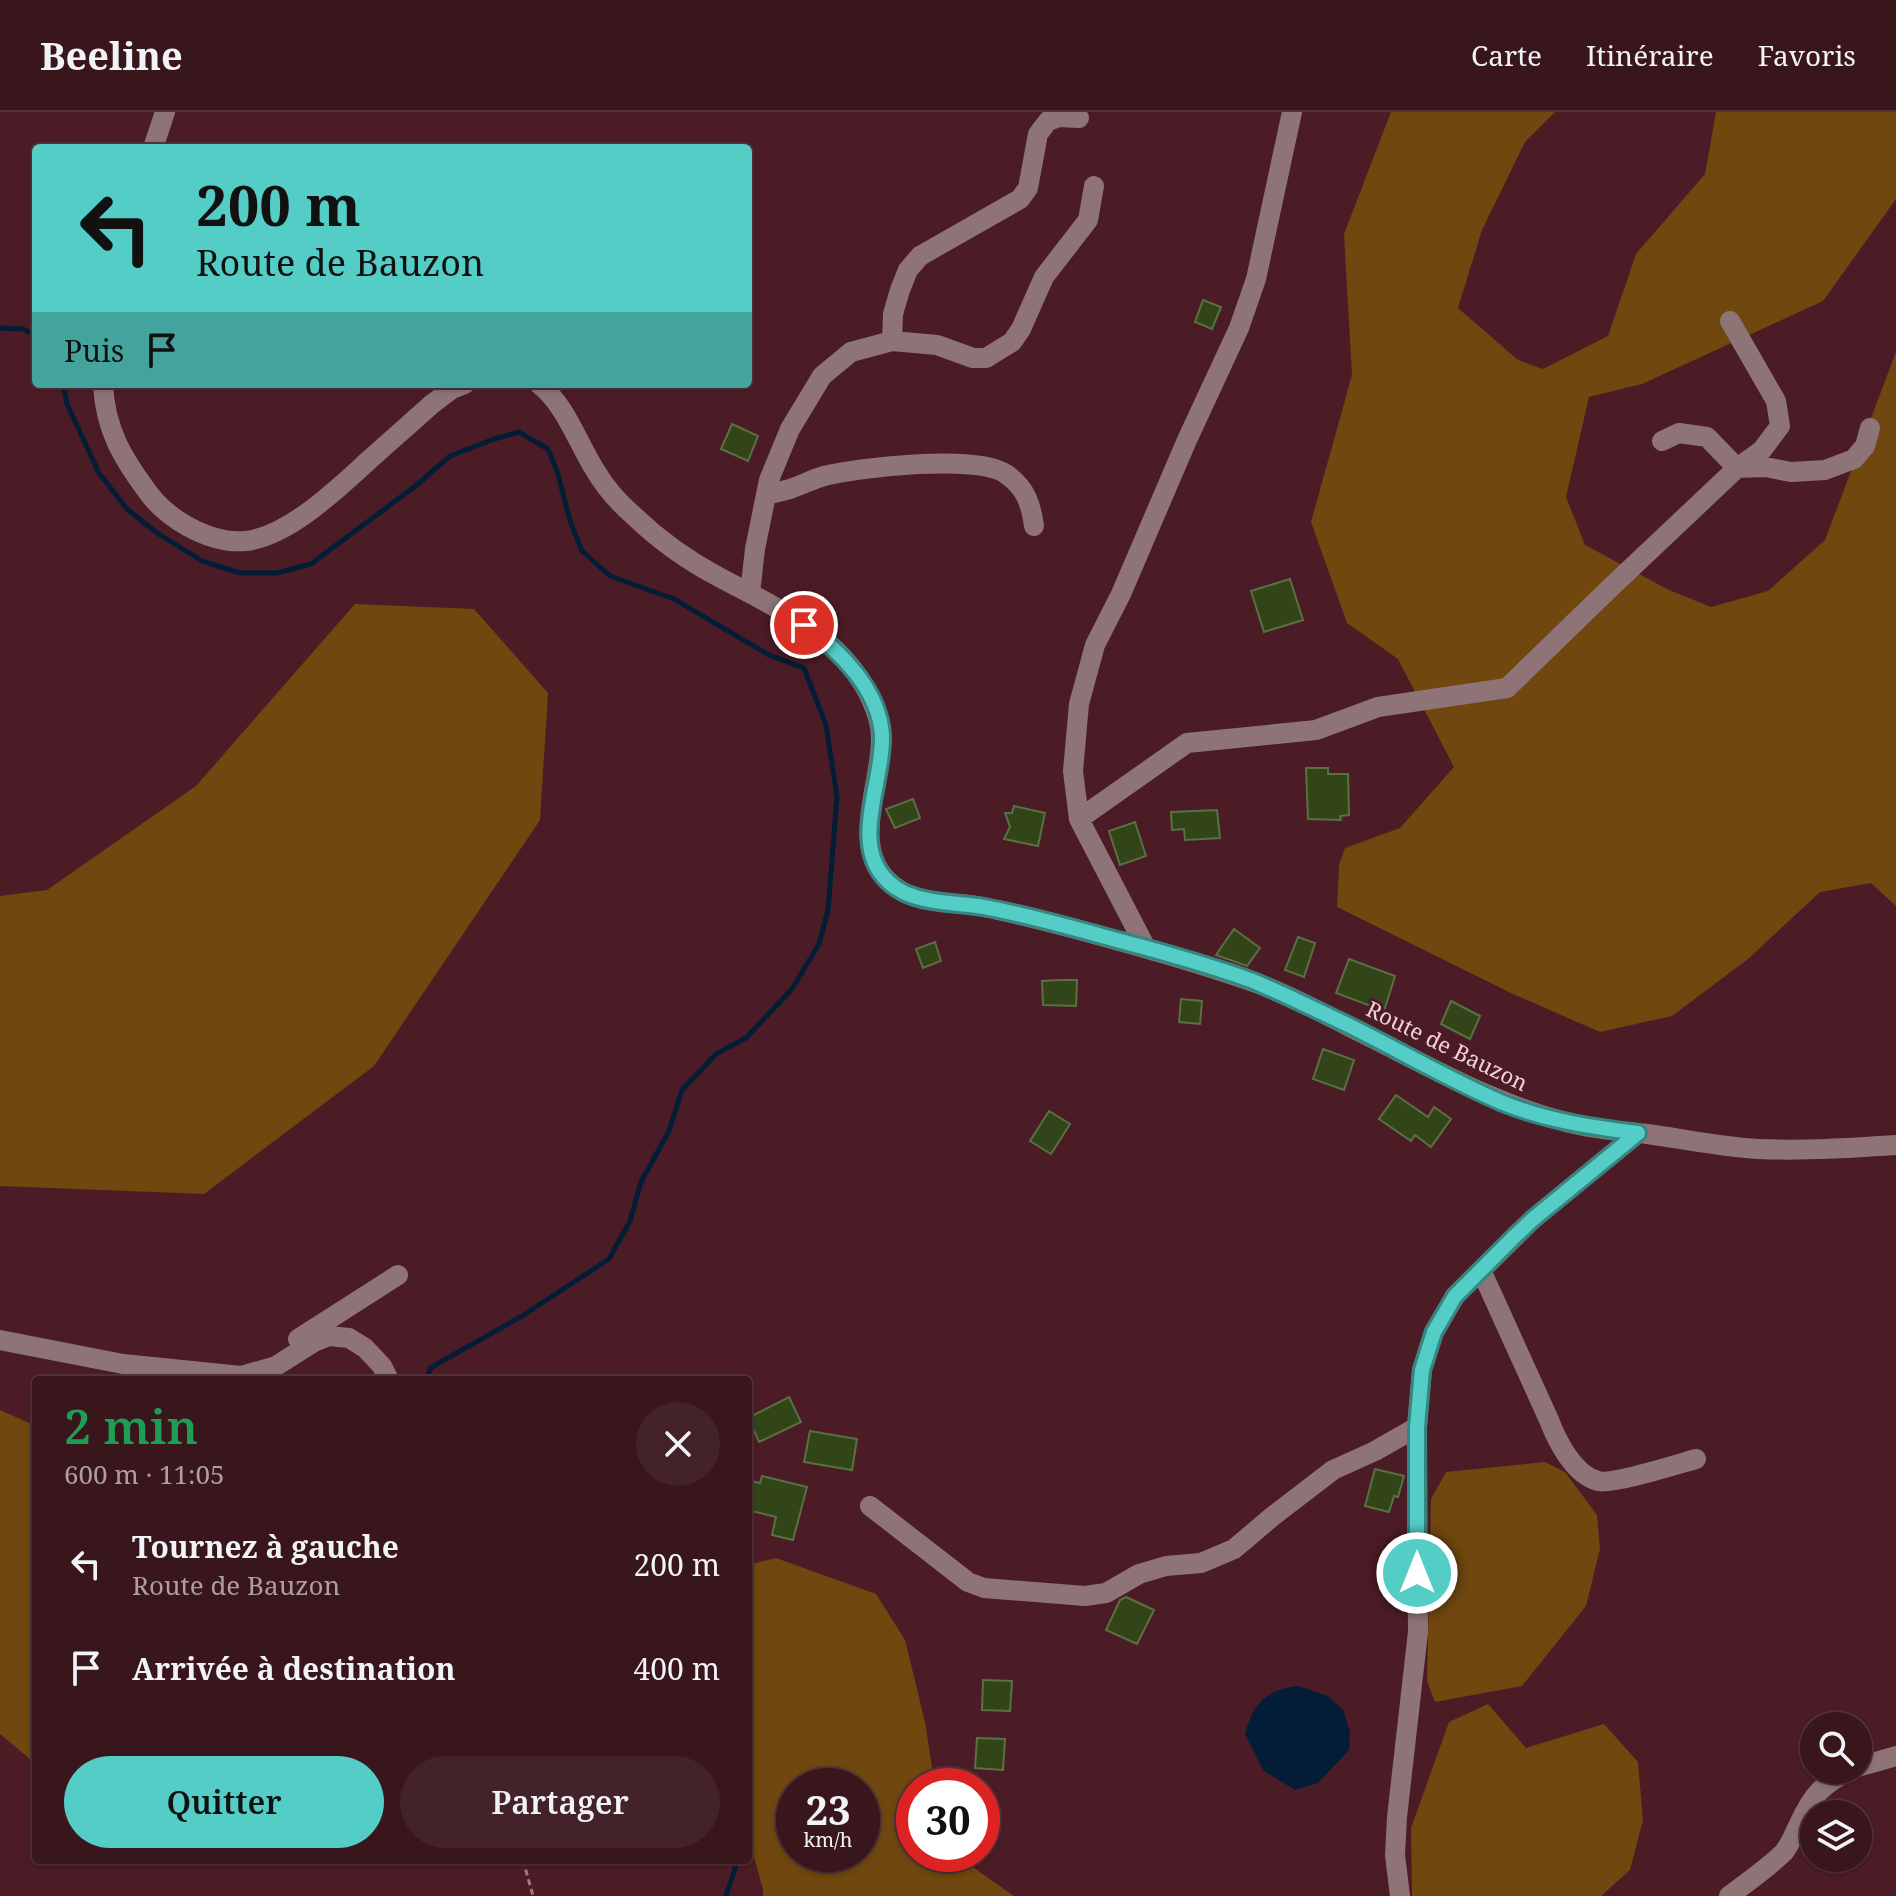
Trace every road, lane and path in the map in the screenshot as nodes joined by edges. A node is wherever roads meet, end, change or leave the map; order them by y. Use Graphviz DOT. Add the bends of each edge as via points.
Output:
graph roads {
  1 [pos="165,112"];
  2 [pos="1292,112"];
  3 [pos="1079,118"];
  4 [pos="154,144"];
  5 [pos="1094,186"];
  6 [pos="1730,321"];
  7 [pos="892,341"];
  8 [pos="103,388"];
  9 [pos="455,388"];
  10 [pos="544,388"];
  11 [pos="1870,428"];
  12 [pos="1662,441"];
  13 [pos="1737,468"];
  14 [pos="766,495"];
  15 [pos="1034,526"];
  16 [pos="750,593"];
  17 [pos="1079,819"];
  18 [pos="1146,948"];
  19 [pos="1638,1133"];
  20 [pos="1896,1145"];
  21 [pos="1481,1270"];
  22 [pos="398,1275"];
  23 [pos="0,1340"];
  24 [pos="229,1376"];
  25 [pos="240,1376"];
  26 [pos="241,1376"];
  27 [pos="387,1376"];
  28 [pos="1417,1427"];
  29 [pos="1696,1459"];
  30 [pos="870,1506"];
  31 [pos="1896,1756"];
  32 [pos="1872,1763"];
  33 [pos="1825,1784"];
  34 [pos="524,1864"];
  35 [pos="533,1896"];
  36 [pos="1400,1896"];
  37 [pos="1729,1896"];
  1 -- 4 [label="street"];
  2 -- 17 [label="street" via="1256,279 1239,328 1095,645 1079,704 1073,771"];
  3 -- 7 [label="street" via="1048,121 1038,134 1028,188 1020,199 920,256 908,270 893,314"];
  5 -- 7 [label="street" via="1088,220 1044,277 1012,342 986,358 973,358 937,345"];
  6 -- 13 [label="street" via="1776,401 1780,426 1762,450"];
  7 -- 14 [label="street" via="851,352 822,376 790,429"];
  8 -- 9 [label="street" via="114,440 155,501 181,523 216,539 245,541 308,513"];
  10 -- 16 [label="street, Route de Bauzon" via="554,397 598,475 633,516 678,553"];
  11 -- 13 [label="street" via="1854,459 1825,470"];
  12 -- 13 [label="street" via="1679,433 1707,437"];
  13 -- 17 [label="street" via="1507,688 1378,707 1316,730 1187,743"];
  14 -- 15 [label="street" via="823,476 885,466 984,467 1003,472 1018,484 1031,504"];
  14 -- 16 [label="street"];
  16 -- 18 [label="street, Route de Bauzon" via="833,647 874,705 882,734 869,847 883,877 913,897 987,908"];
  17 -- 18 [label="street"];
  18 -- 19 [label="street, Route de Bauzon" via="1252,981 1505,1104 1584,1127"];
  19 -- 20 [label="street, Route de Bauzon" via="1755,1149"];
  19 -- 21 [label="street" via="1533,1219"];
  21 -- 28 [label="street" via="1455,1296 1434,1332 1422,1370"];
  21 -- 29 [label="street" via="1556,1440 1586,1475 1611,1481"];
  22 -- 25 [label="street"];
  23 -- 24 [label="street" via="123,1364"];
  26 -- 27 [label="street" via="276,1366 329,1336 349,1338 365,1348"];
  28 -- 30 [label="street" via="1333,1470 1234,1549 1201,1563 1139,1574 1106,1593 984,1588 951,1570"];
  28 -- 36 [label="street" via="1418,1632 1397,1817"];
  31 -- 32 [label="street"];
  33 -- 37 [label="street" via="1782,1853"];
  34 -- 35 [label="path"];
}
